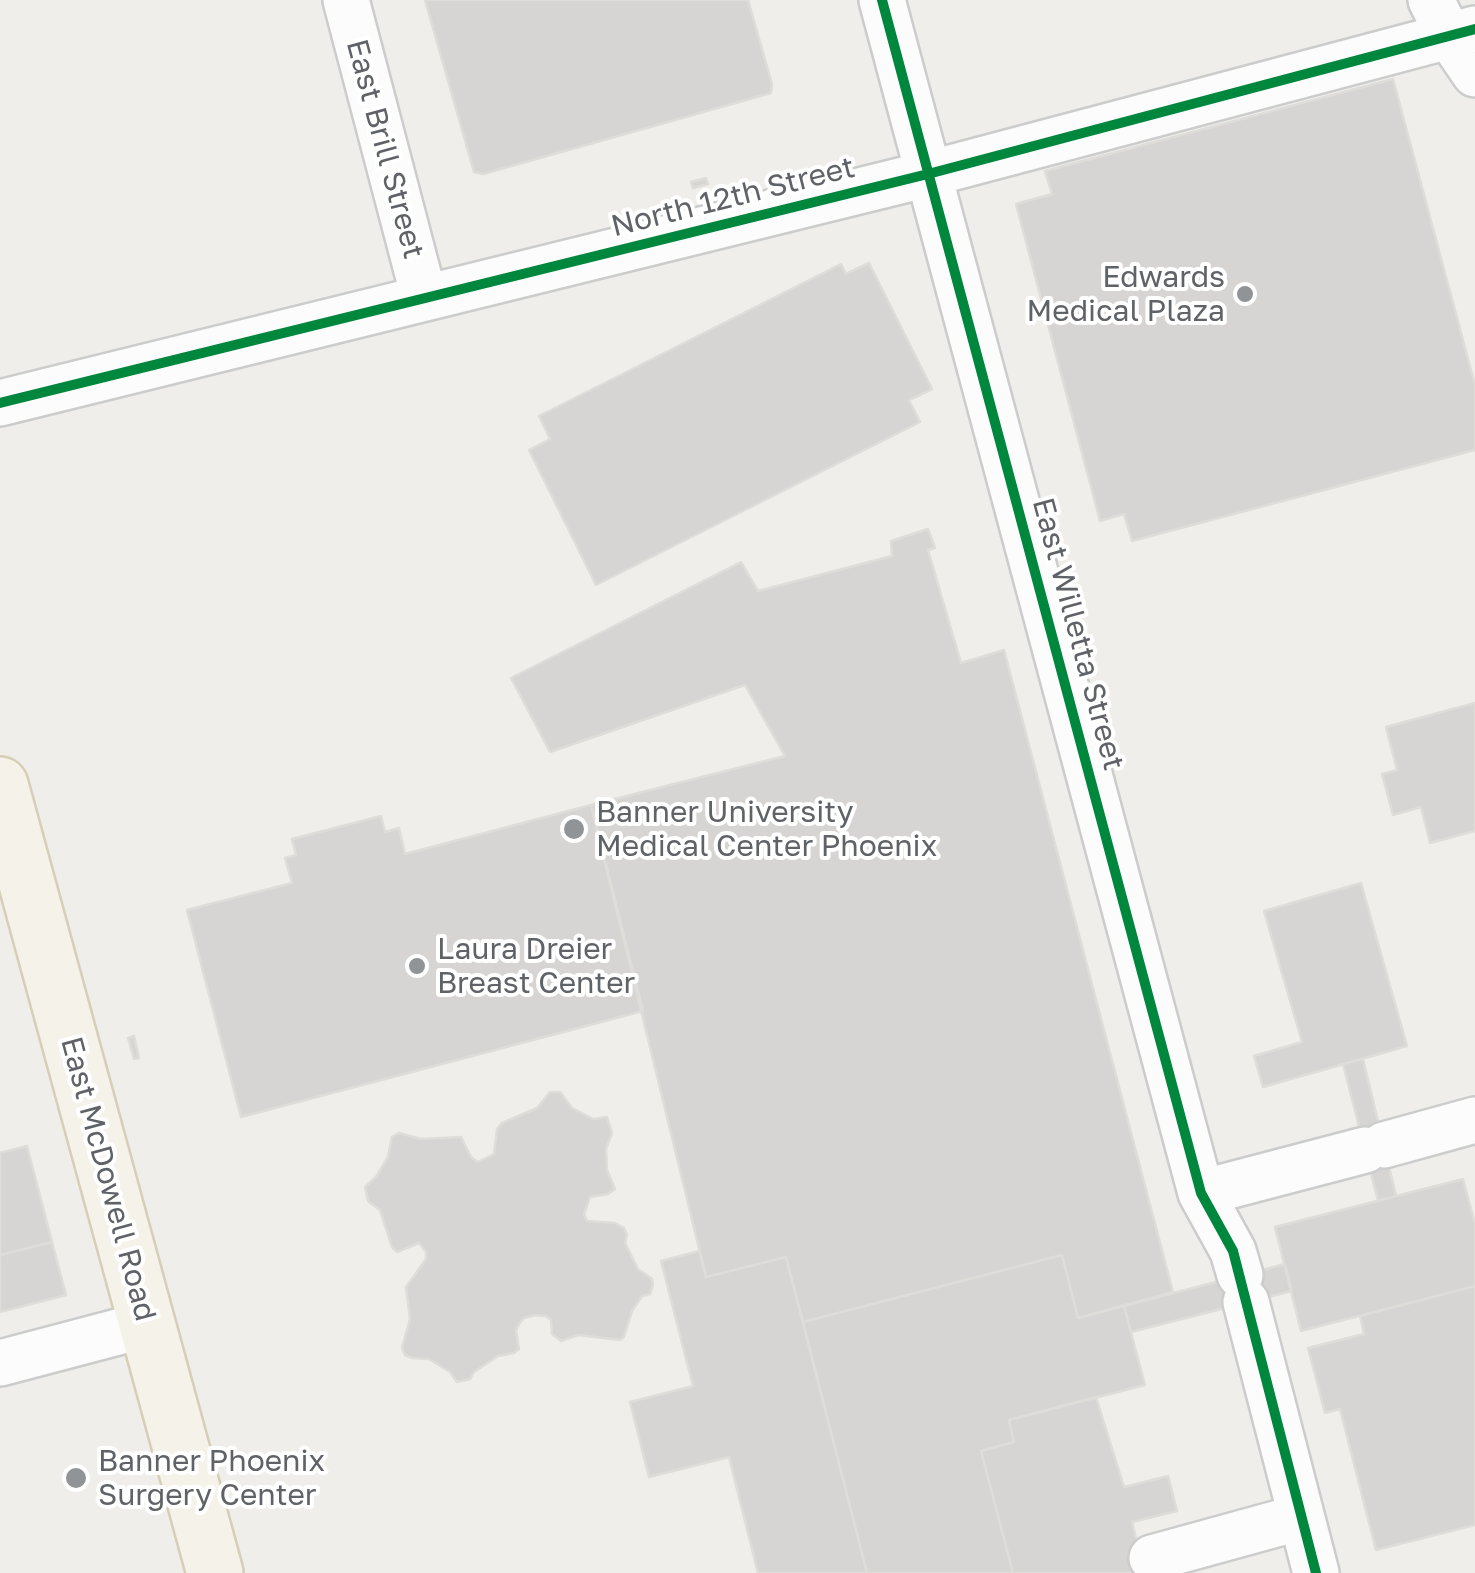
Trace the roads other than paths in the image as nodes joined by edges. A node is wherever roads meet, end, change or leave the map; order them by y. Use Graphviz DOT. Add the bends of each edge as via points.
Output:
graph roads {
  1 [pos="346,0"];
  2 [pos="882,0"];
  3 [pos="1452,22"];
  4 [pos="1475,74"];
  5 [pos="928,174"];
  6 [pos="424,297"];
  7 [pos="0,403"];
  8 [pos="0,785"];
  9 [pos="1475,1120"];
  10 [pos="1201,1194"];
  11 [pos="148,1324"];
  12 [pos="0,1363"];
  13 [pos="1301,1518"];
  14 [pos="1152,1558"];
  15 [pos="215,1573"];
  16 [pos="1316,1573"];
  1 -- 6 [label="street, East Brill Street"];
  2 -- 5 [label="street, East Willetta Street"];
  3 -- 4 [label="street"];
  3 -- 5 [label="street, North 12th Street"];
  5 -- 6 [label="street, North 12th Street"];
  5 -- 10 [label="street, East Willetta Street"];
  6 -- 7 [label="street, North 12th Street"];
  8 -- 11 [label="main road, East McDowell Road"];
  9 -- 10 [label="street"];
  10 -- 13 [label="street, East Willetta Street" via="1233,1251"];
  11 -- 12 [label="street"];
  11 -- 15 [label="main road, East McDowell Road"];
  13 -- 14 [label="street"];
  13 -- 16 [label="street, East Willetta Street"];
}
